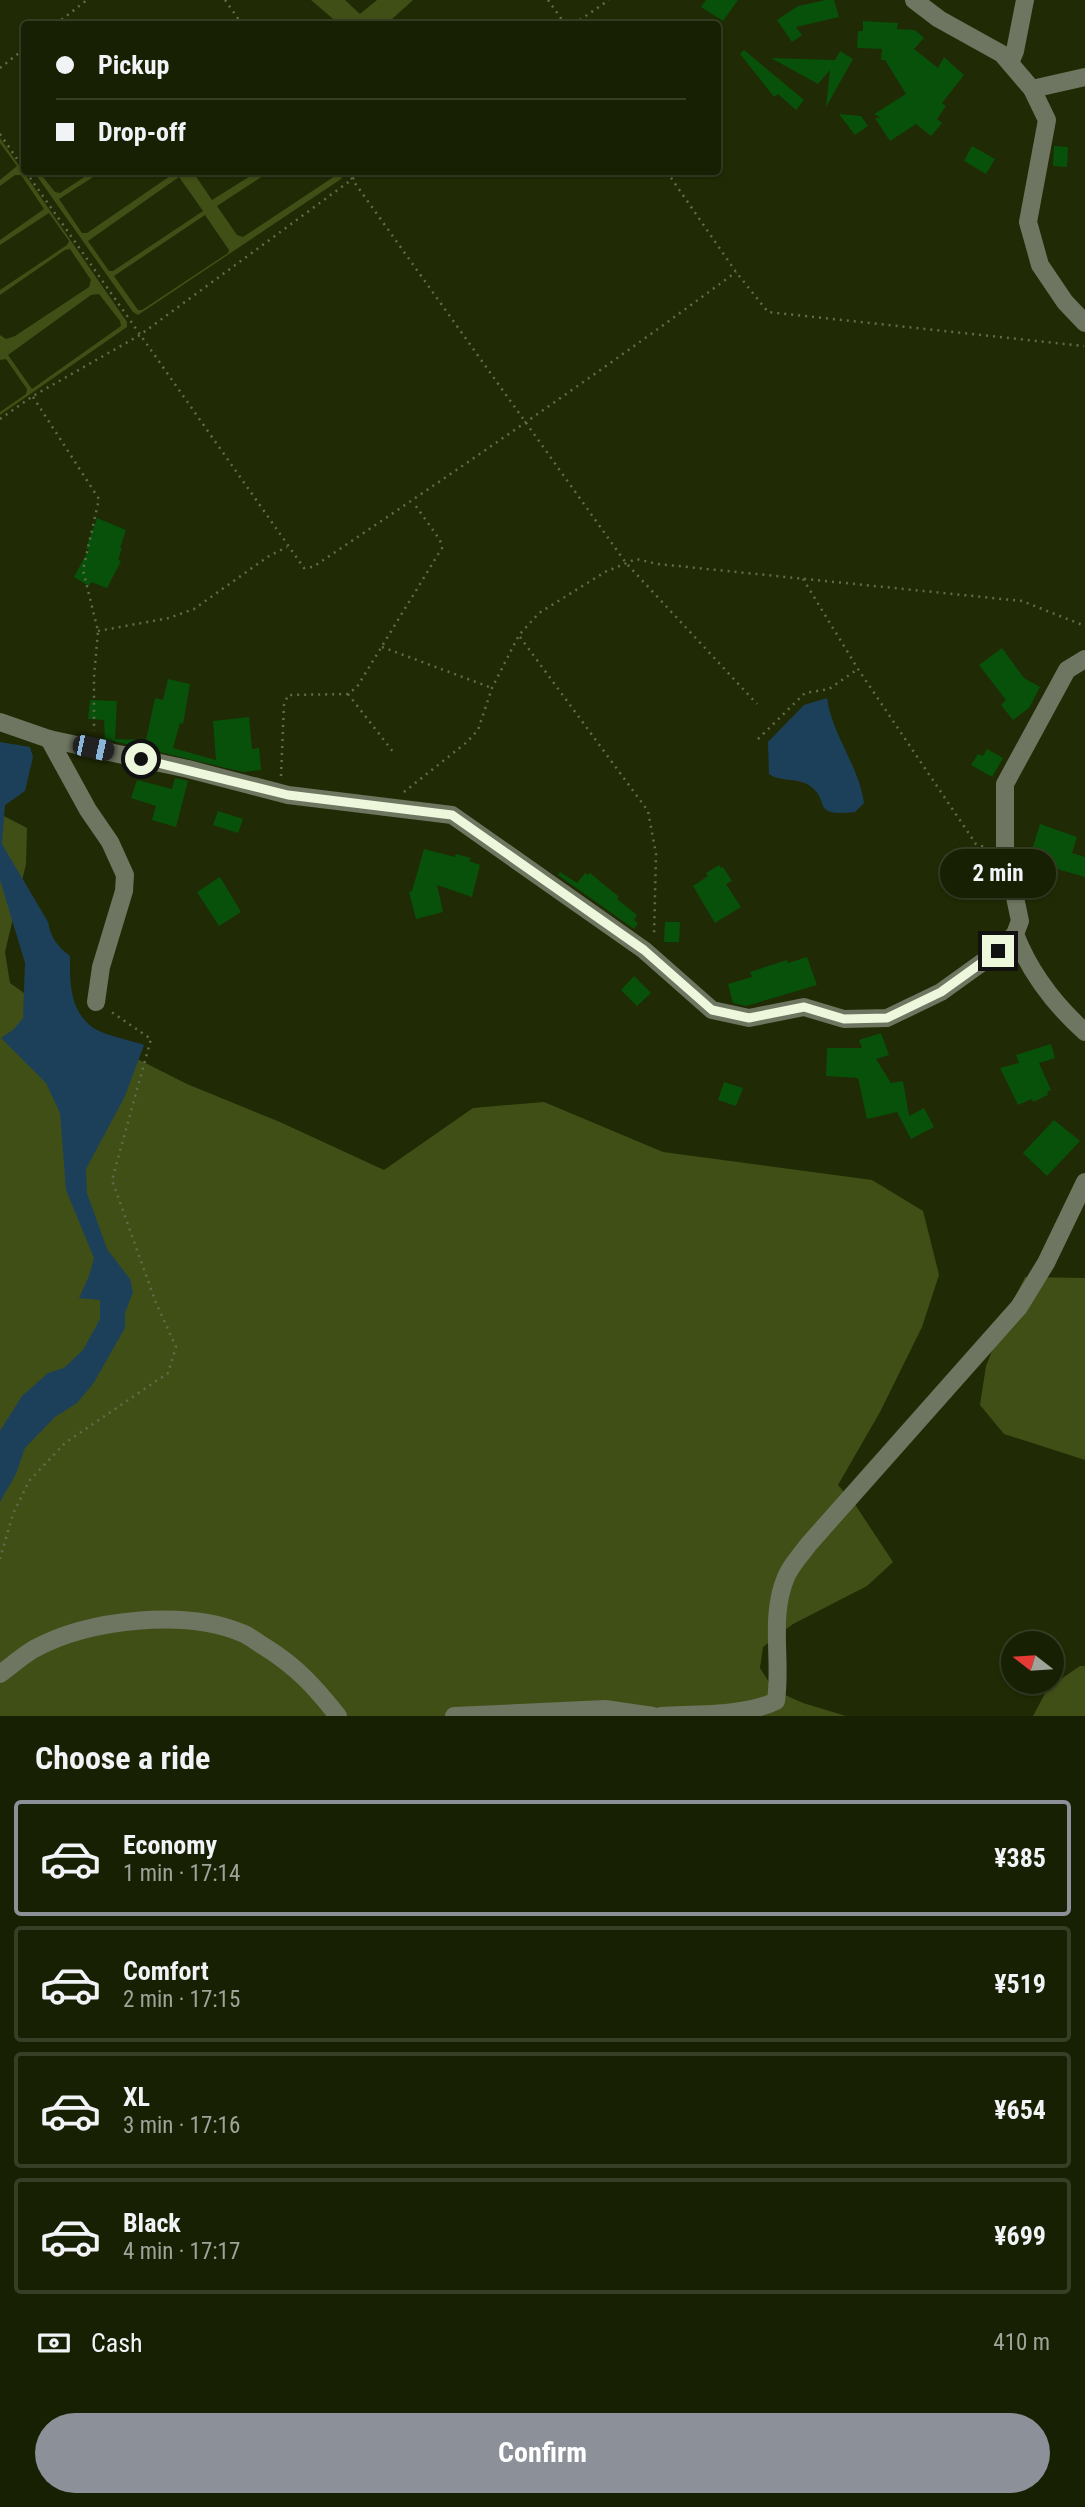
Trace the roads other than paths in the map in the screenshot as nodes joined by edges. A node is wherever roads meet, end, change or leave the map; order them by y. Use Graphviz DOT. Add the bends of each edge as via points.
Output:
graph roads {
  1 [pos="914,0"];
  2 [pos="1025,0"];
  3 [pos="1010,63"];
  4 [pos="1085,77"];
  5 [pos="1032,89"];
  6 [pos="1085,323"];
  7 [pos="1085,659"];
  8 [pos="0,722"];
  9 [pos="48,739"];
  10 [pos="1015,934"];
  11 [pos="96,1002"];
  12 [pos="1085,1032"];
  13 [pos="1085,1182"];
  14 [pos="0,1674"];
  15 [pos="338,1716"];
  16 [pos="454,1716"];
  17 [pos="653,1716"];
  18 [pos="661,1716"];
  1 -- 3 [label="street" via="986,43"];
  2 -- 3 [label="street"];
  3 -- 5 [label="street"];
  4 -- 5 [label="street"];
  5 -- 6 [label="street" via="1047,120 1028,222 1040,265"];
  7 -- 10 [label="street" via="1067,670 1005,784 1005,850 1020,921"];
  8 -- 9 [label="street"];
  9 -- 10 [label="street" via="280,793 452,815 653,958 712,1010 749,1018 804,1007 844,1019 887,1018 941,992"];
  9 -- 11 [label="street" via="125,875"];
  10 -- 12 [label="street" via="1059,1009"];
  13 -- 18 [label="street" via="1019,1307 808,1545 787,1575 776,1610 776,1701 742,1711"];
  14 -- 15 [label="street" via="34,1649 120,1621 196,1621 243,1633 290,1663"];
  16 -- 17 [label="street" via="605,1709"];
}
